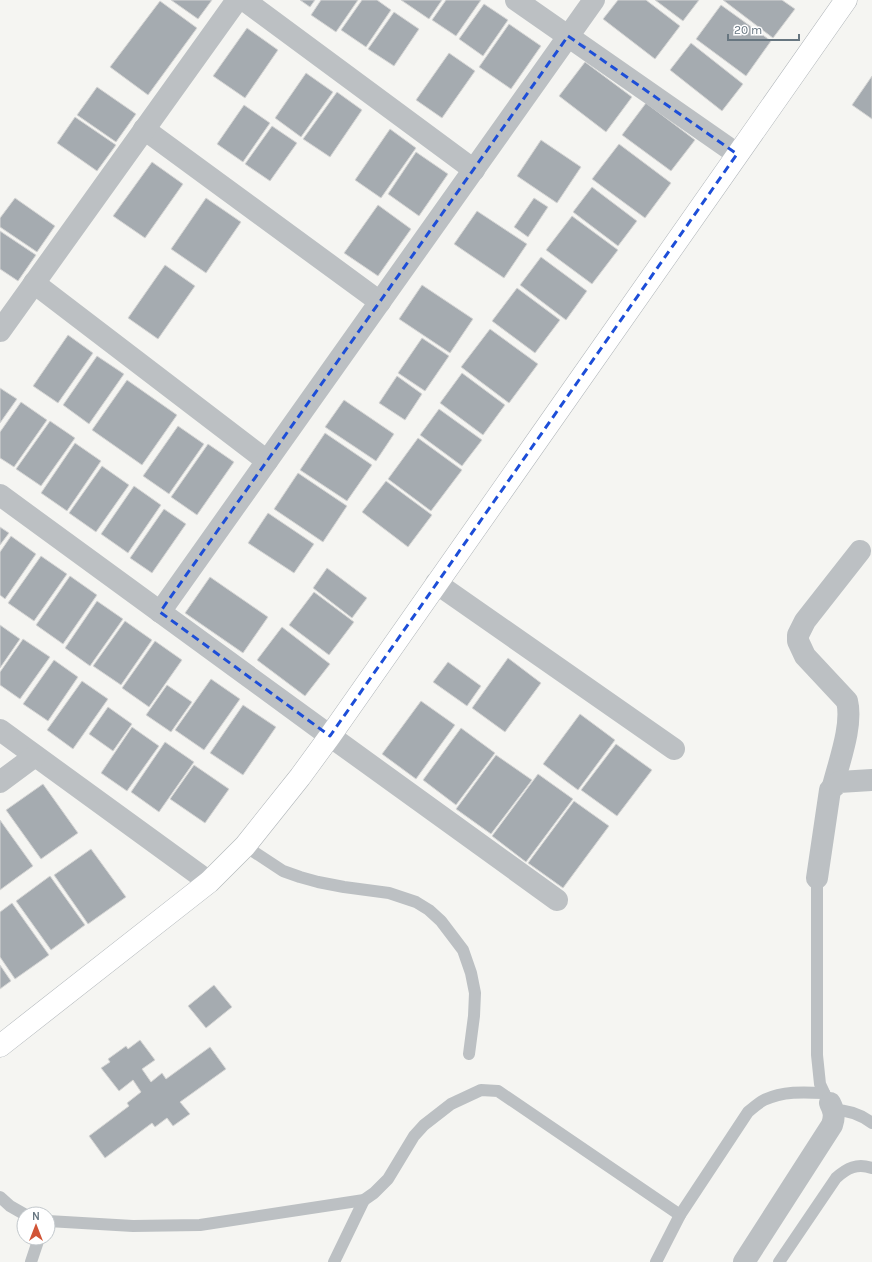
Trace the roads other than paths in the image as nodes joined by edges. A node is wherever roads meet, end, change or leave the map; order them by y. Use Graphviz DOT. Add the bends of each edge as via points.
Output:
graph roads {
  1 [pos="237,0"];
  2 [pos="244,0"];
  3 [pos="516,0"];
  4 [pos="594,0"];
  5 [pos="846,0"];
  6 [pos="568,36"];
  7 [pos="144,130"];
  8 [pos="737,154"];
  9 [pos="474,170"];
  10 [pos="34,283"];
  11 [pos="380,302"];
  12 [pos="0,332"];
  13 [pos="267,461"];
  14 [pos="0,495"];
  15 [pos="860,551"];
  16 [pos="436,583"];
  17 [pos="160,612"];
  18 [pos="0,730"];
  19 [pos="330,736"];
  20 [pos="674,749"];
  21 [pos="35,756"];
  22 [pos="872,780"];
  23 [pos="0,782"];
  24 [pos="833,786"];
  25 [pos="245,846"];
  26 [pos="817,878"];
  27 [pos="209,882"];
  28 [pos="557,900"];
  29 [pos="0,1046"];
  30 [pos="469,1054"];
  31 [pos="829,1102"];
  32 [pos="872,1123"];
  33 [pos="872,1168"];
  34 [pos="0,1197"];
  35 [pos="364,1200"];
  36 [pos="16,1209"];
  37 [pos="680,1215"];
  38 [pos="56,1221"];
  39 [pos="36,1246"];
  40 [pos="31,1262"];
  41 [pos="334,1262"];
  42 [pos="656,1262"];
  43 [pos="744,1262"];
  44 [pos="779,1262"];
  1 -- 7 [label="street"];
  2 -- 9 [label="street"];
  3 -- 6 [label="street"];
  4 -- 6 [label="street"];
  5 -- 8 [label="street"];
  6 -- 8 [label="street"];
  6 -- 9 [label="street"];
  7 -- 10 [label="street"];
  7 -- 11 [label="street"];
  8 -- 16 [label="street"];
  9 -- 11 [label="street"];
  10 -- 12 [label="street"];
  10 -- 13 [label="street"];
  11 -- 13 [label="street"];
  13 -- 17 [label="street"];
  14 -- 17 [label="street"];
  15 -- 24 [label="street" via="805,621 798,635 800,648 805,656 847,701 849,708 848,726"];
  16 -- 19 [label="street"];
  16 -- 20 [label="street"];
  17 -- 19 [label="street"];
  18 -- 21 [label="street"];
  19 -- 25 [label="street"];
  19 -- 28 [label="street"];
  21 -- 23 [label="street"];
  21 -- 27 [label="street"];
  22 -- 24 [label="street" via="839,782"];
  24 -- 26 [label="street" via="828,796"];
  25 -- 27 [label="street"];
  25 -- 30 [label="lane" via="283,871 318,882 389,893 416,902 441,921 463,950 471,973 474,1016"];
  26 -- 31 [label="lane" via="818,1074"];
  27 -- 29 [label="street"];
  31 -- 32 [label="lane"];
  31 -- 37 [label="lane" via="794,1092 763,1100 748,1112"];
  31 -- 43 [label="street" via="834,1118 832,1125"];
  33 -- 44 [label="lane" via="853,1166 836,1178"];
  34 -- 36 [label="lane"];
  35 -- 37 [label="lane" via="388,1179 414,1136 424,1125 451,1104 481,1090 498,1092"];
  35 -- 38 [label="lane" via="200,1224 134,1226"];
  35 -- 41 [label="lane"];
  37 -- 42 [label="lane"];
  39 -- 40 [label="lane"];
}
